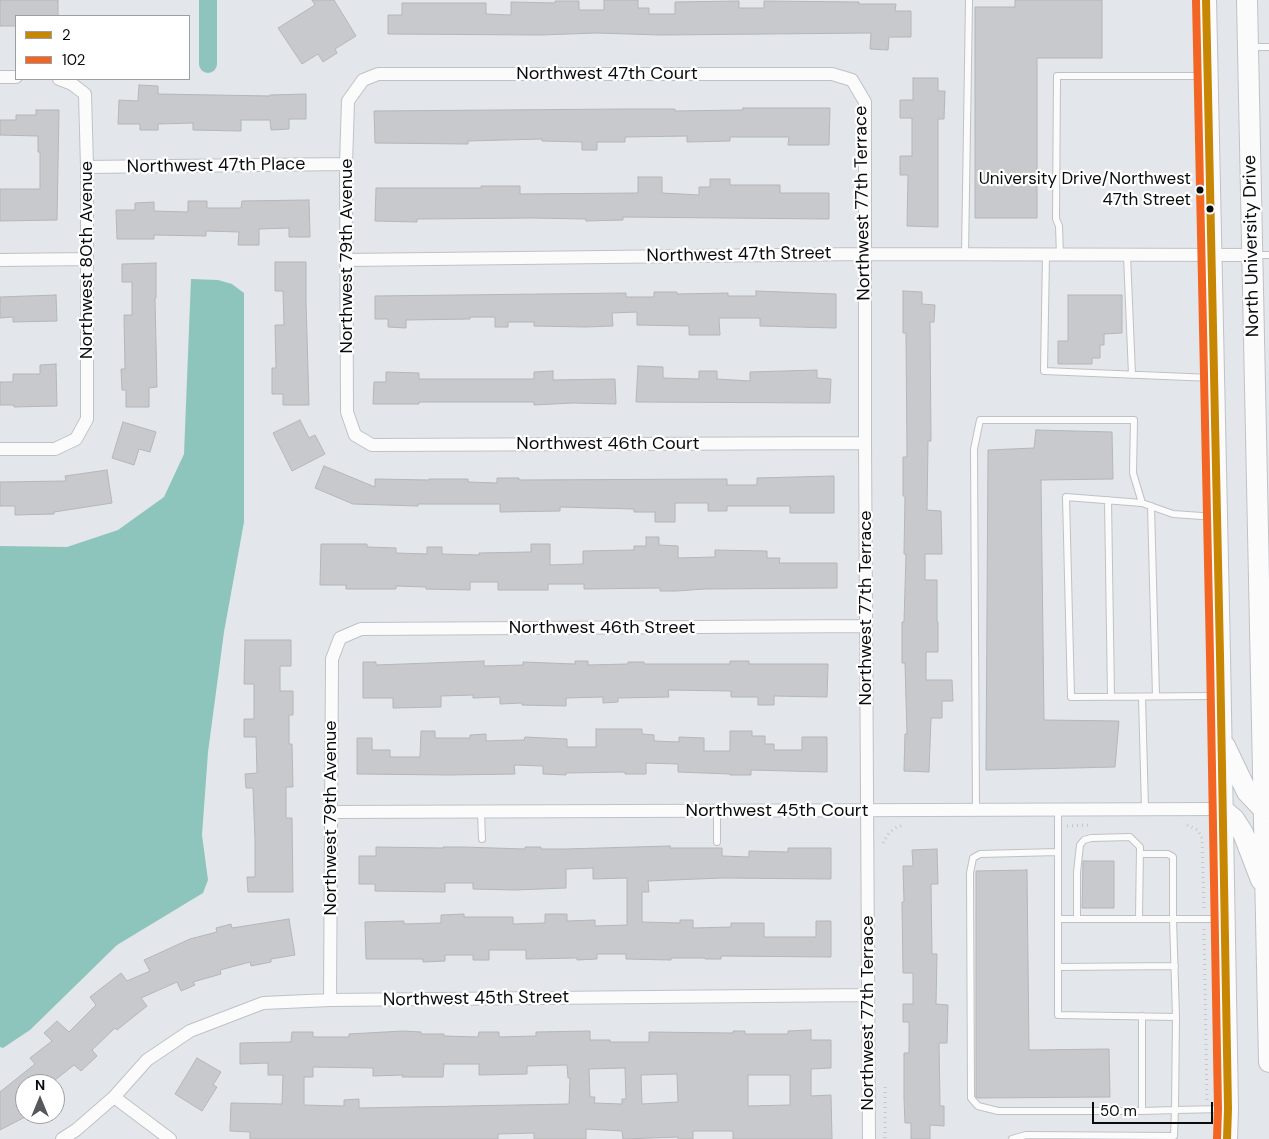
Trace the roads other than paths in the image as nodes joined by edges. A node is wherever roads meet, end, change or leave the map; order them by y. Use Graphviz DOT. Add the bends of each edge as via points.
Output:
graph roads {
  1 [pos="969,0"];
  2 [pos="1206,0"];
  3 [pos="1247,0"];
  4 [pos="1248,47"];
  5 [pos="1269,47"];
  6 [pos="1208,76"];
  7 [pos="0,77"];
  8 [pos="15,77"];
  9 [pos="62,80"];
  10 [pos="363,80"];
  11 [pos="852,80"];
  12 [pos="346,164"];
  13 [pos="87,167"];
  14 [pos="864,254"];
  15 [pos="965,255"];
  16 [pos="1046,255"];
  17 [pos="1060,255"];
  18 [pos="1127,255"];
  19 [pos="1212,255"];
  20 [pos="1260,255"];
  21 [pos="87,259"];
  22 [pos="0,260"];
  23 [pos="346,260"];
  24 [pos="1132,374"];
  25 [pos="1215,378"];
  26 [pos="355,435"];
  27 [pos="865,443"];
  28 [pos="0,448"];
  29 [pos="1108,500"];
  30 [pos="1142,503"];
  31 [pos="1152,506"];
  32 [pos="1218,517"];
  33 [pos="866,626"];
  34 [pos="340,638"];
  35 [pos="1156,696"];
  36 [pos="1221,696"];
  37 [pos="1111,697"];
  38 [pos="1142,697"];
  39 [pos="1221,737"];
  40 [pos="1145,809"];
  41 [pos="1222,809"];
  42 [pos="867,810"];
  43 [pos="976,810"];
  44 [pos="1058,810"];
  45 [pos="1267,810"];
  46 [pos="717,811"];
  47 [pos="332,812"];
  48 [pos="481,812"];
  49 [pos="482,839"];
  50 [pos="717,842"];
  51 [pos="1058,852"];
  52 [pos="1141,854"];
  53 [pos="1266,891"];
  54 [pos="1077,918"];
  55 [pos="1139,918"];
  56 [pos="1173,918"];
  57 [pos="1058,919"];
  58 [pos="1224,919"];
  59 [pos="1175,966"];
  60 [pos="1058,967"];
  61 [pos="868,995"];
  62 [pos="330,1000"];
  63 [pos="1142,1016"];
  64 [pos="1176,1017"];
  65 [pos="1269,1056"];
  66 [pos="1269,1062"];
  67 [pos="114,1097"];
  68 [pos="1228,1109"];
  69 [pos="1175,1110"];
  70 [pos="1142,1111"];
  71 [pos="1110,1138"];
  72 [pos="1174,1138"];
  73 [pos="62,1139"];
  74 [pos="170,1139"];
  75 [pos="869,1139"];
  76 [pos="1012,1139"];
  77 [pos="1227,1139"];
  1 -- 15 [label="lane"];
  2 -- 6 [label="main road"];
  3 -- 4 [label="main road, North University Drive"];
  4 -- 5 [label="lane"];
  4 -- 20 [label="main road, North University Drive"];
  6 -- 17 [label="lane" via="1057,76 1056,219"];
  6 -- 19 [label="main road"];
  7 -- 8 [label="street"];
  9 -- 13 [label="street, Northwest 80th Avenue" via="85,94"];
  10 -- 11 [label="street, Northwest 47th Court" via="378,74 832,74"];
  10 -- 12 [label="street, Northwest 79th Avenue" via="348,101"];
  11 -- 14 [label="street, Northwest 77th Terrace" via="865,102"];
  12 -- 13 [label="street, Northwest 47th Place"];
  12 -- 23 [label="street, Northwest 79th Avenue"];
  13 -- 21 [label="street, Northwest 80th Avenue"];
  14 -- 15 [label="street, Northwest 47th Street"];
  14 -- 23 [label="street, Northwest 47th Street"];
  14 -- 27 [label="street, Northwest 77th Terrace"];
  15 -- 16 [label="street, Northwest 47th Street"];
  16 -- 17 [label="street, Northwest 47th Street"];
  16 -- 24 [label="lane" via="1044,371"];
  17 -- 18 [label="street, Northwest 47th Street"];
  18 -- 19 [label="street, Northwest 47th Street"];
  18 -- 24 [label="lane"];
  19 -- 20 [label="street, Northwest 47th Street"];
  19 -- 25 [label="main road"];
  20 -- 45 [label="main road, North University Drive"];
  21 -- 22 [label="street"];
  21 -- 28 [label="street, Northwest 80th Avenue" via="87,419 76,439 56,449"];
  23 -- 26 [label="street, Northwest 79th Avenue" via="347,412"];
  24 -- 25 [label="lane"];
  25 -- 32 [label="main road"];
  26 -- 27 [label="street, Northwest 46th Court" via="372,445"];
  27 -- 33 [label="street, Northwest 77th Terrace"];
  29 -- 30 [label="lane"];
  29 -- 37 [label="lane"];
  29 -- 37 [label="lane" via="1066,497 1071,697"];
  30 -- 31 [label="lane"];
  30 -- 43 [label="lane" via="1133,473 1134,420 980,420 974,449"];
  31 -- 32 [label="lane" via="1174,514"];
  31 -- 35 [label="lane"];
  32 -- 36 [label="main road"];
  33 -- 34 [label="street, Northwest 46th Street" via="361,629"];
  33 -- 42 [label="street, Northwest 77th Terrace"];
  34 -- 47 [label="street, Northwest 79th Avenue" via="332,659"];
  35 -- 36 [label="lane"];
  35 -- 38 [label="lane"];
  36 -- 39 [label="main road"];
  37 -- 38 [label="lane"];
  38 -- 40 [label="lane"];
  39 -- 41 [label="main road"];
  39 -- 45 [label="main road" via="1247,792"];
  40 -- 41 [label="street, Northwest 45th Court"];
  40 -- 44 [label="street, Northwest 45th Court"];
  41 -- 53 [label="main road" via="1244,833"];
  41 -- 58 [label="main road"];
  42 -- 43 [label="street, Northwest 45th Court"];
  42 -- 46 [label="street, Northwest 45th Court"];
  42 -- 61 [label="street, Northwest 77th Terrace"];
  43 -- 44 [label="street, Northwest 45th Court"];
  44 -- 51 [label="lane"];
  45 -- 53 [label="main road, North University Drive"];
  46 -- 48 [label="street, Northwest 45th Court"];
  46 -- 50 [label="lane"];
  47 -- 48 [label="street, Northwest 45th Court"];
  47 -- 62 [label="street, Northwest 79th Avenue"];
  48 -- 49 [label="lane"];
  51 -- 57 [label="lane"];
  51 -- 70 [label="lane" via="980,854 973,858 970,873 971,1098 978,1106 998,1112"];
  52 -- 54 [label="lane" via="1140,847 1130,837 1084,840 1080,845 1077,872"];
  52 -- 55 [label="lane"];
  52 -- 56 [label="lane" via="1168,854 1173,857"];
  53 -- 65 [label="main road, North University Drive"];
  54 -- 55 [label="lane"];
  54 -- 57 [label="lane"];
  55 -- 56 [label="lane"];
  56 -- 58 [label="lane"];
  56 -- 59 [label="lane"];
  57 -- 60 [label="lane"];
  58 -- 68 [label="main road"];
  59 -- 60 [label="lane"];
  59 -- 64 [label="lane"];
  60 -- 63 [label="lane" via="1058,1015"];
  61 -- 62 [label="street, Northwest 45th Street"];
  61 -- 75 [label="street, Northwest 77th Terrace"];
  62 -- 67 [label="street, Northwest 45th Street" via="263,1003 190,1031 147,1060"];
  63 -- 64 [label="lane"];
  63 -- 70 [label="lane"];
  64 -- 69 [label="lane"];
  65 -- 66 [label="main road, North University Drive"];
  67 -- 73 [label="street, Northwest 45th Street"];
  67 -- 74 [label="street"];
  68 -- 69 [label="lane"];
  68 -- 77 [label="main road"];
  69 -- 70 [label="lane"];
  69 -- 72 [label="lane"];
  71 -- 72 [label="lane"];
  71 -- 76 [label="lane" via="1026,1135"];
}
